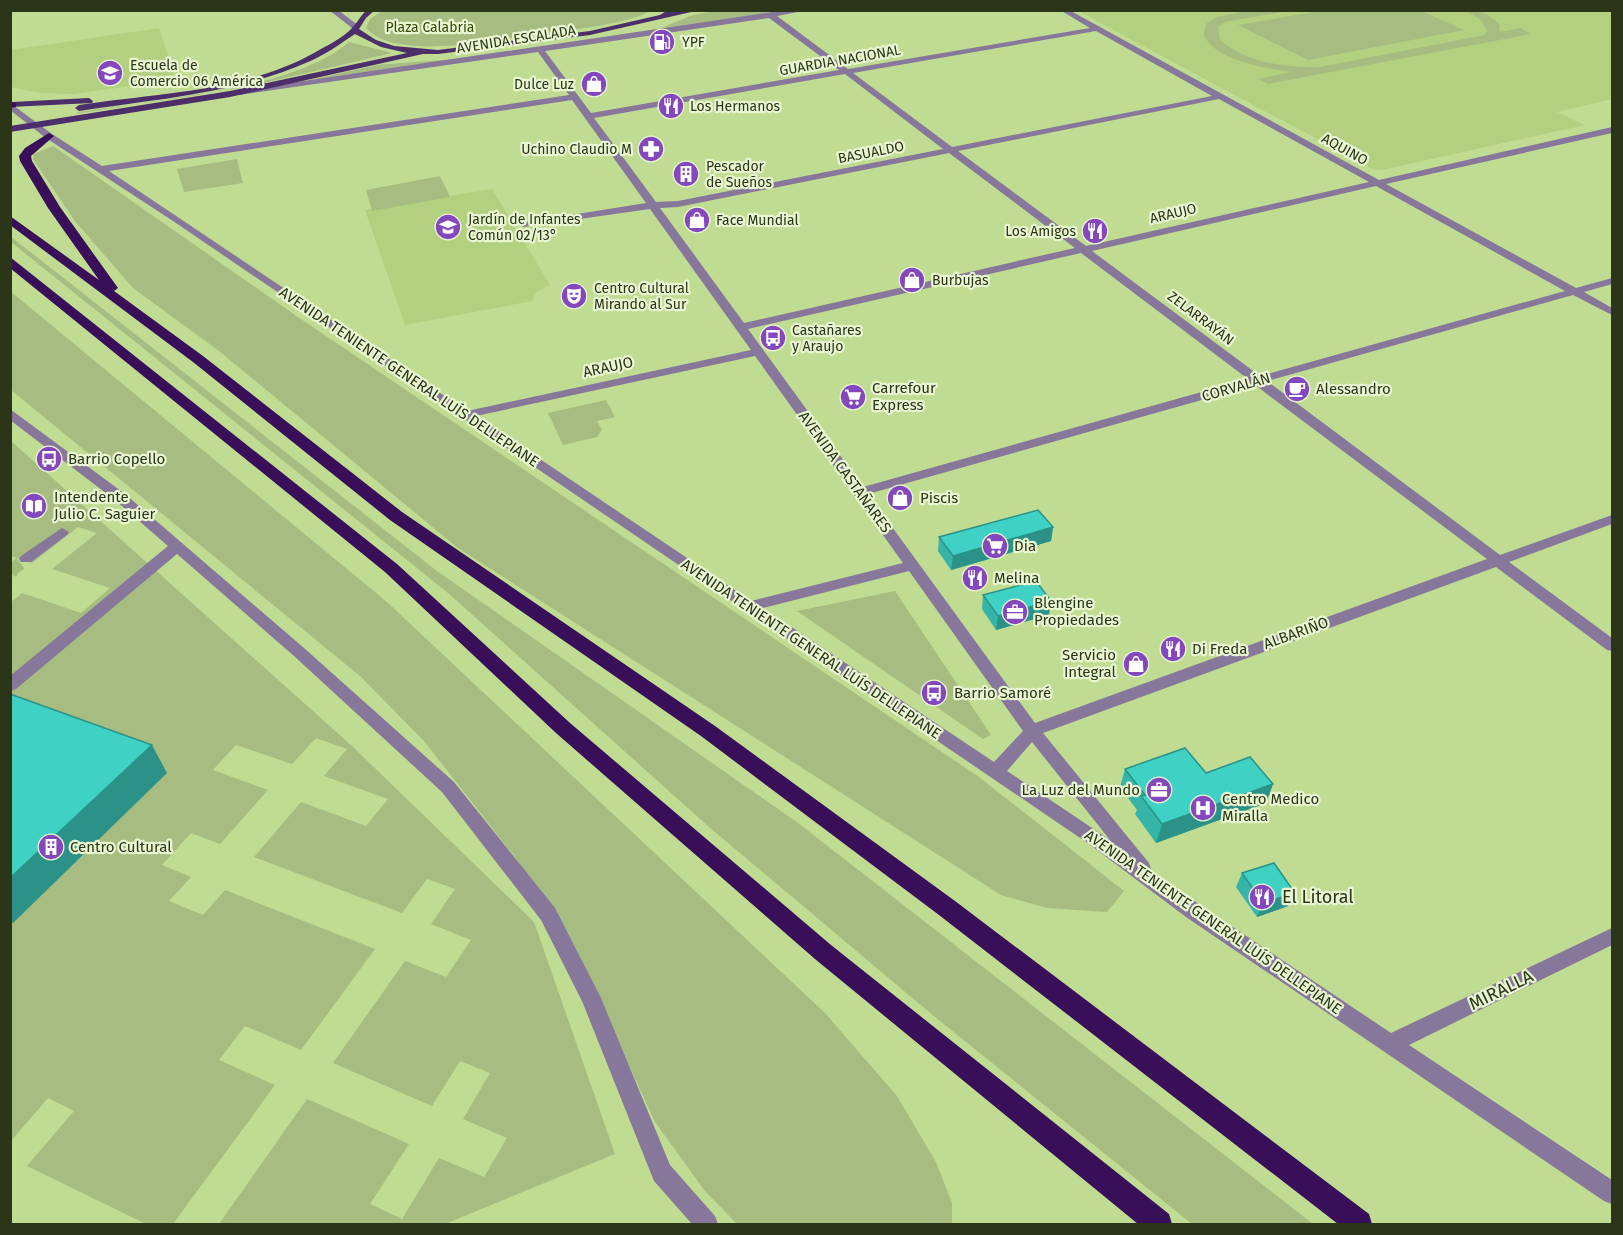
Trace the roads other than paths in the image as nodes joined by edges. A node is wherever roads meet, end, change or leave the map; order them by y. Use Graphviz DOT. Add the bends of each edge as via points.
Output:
graph roads {
  1 [pos="332,10"];
  2 [pos="372,10"];
  3 [pos="698,10"];
  4 [pos="805,10"];
  5 [pos="1063,10"];
  6 [pos="668,14"];
  7 [pos="772,16"];
  8 [pos="355,28"];
  9 [pos="1096,29"];
  10 [pos="629,35"];
  11 [pos="540,49"];
  12 [pos="421,52"];
  13 [pos="438,52"];
  14 [pos="495,56"];
  15 [pos="847,72"];
  16 [pos="230,94"];
  17 [pos="574,97"];
  18 [pos="1218,97"];
  19 [pos="131,99"];
  20 [pos="11,105"];
  21 [pos="588,116"];
  22 [pos="10,120"];
  23 [pos="31,121"];
  24 [pos="10,129"];
  25 [pos="1612,130"];
  26 [pos="49,136"];
  27 [pos="952,150"];
  28 [pos="102,169"];
  29 [pos="1374,182"];
  30 [pos="653,206"];
  31 [pos="10,219"];
  32 [pos="527,225"];
  33 [pos="1083,249"];
  34 [pos="10,261"];
  35 [pos="10,278"];
  36 [pos="1612,281"];
  37 [pos="1575,291"];
  38 [pos="122,304"];
  39 [pos="1612,312"];
  40 [pos="78,318"];
  41 [pos="741,327"];
  42 [pos="759,352"];
  43 [pos="1260,381"];
  44 [pos="10,413"];
  45 [pos="464,415"];
  46 [pos="859,492"];
  47 [pos="1612,519"];
  48 [pos="62,532"];
  49 [pos="177,546"];
  50 [pos="26,559"];
  51 [pos="1498,559"];
  52 [pos="912,566"];
  53 [pos="748,607"];
  54 [pos="1612,646"];
  55 [pos="10,685"];
  56 [pos="1032,731"];
  57 [pos="996,772"];
  58 [pos="1159,887"];
  59 [pos="1612,936"];
  60 [pos="1390,1044"];
  61 [pos="1612,1193"];
  62 [pos="707,1224"];
  63 [pos="1159,1224"];
  64 [pos="1359,1224"];
  1 -- 8 [label="street"];
  2 -- 8 [label="main road, AVENIDA ESCALADA"];
  3 -- 6 [label="main road"];
  4 -- 7 [label="street, AVENIDA ESCALADA"];
  5 -- 9 [label="street, AQUINO"];
  6 -- 10 [label="main road" via="648,29"];
  6 -- 13 [label="main road" via="590,33"];
  7 -- 10 [label="street, AVENIDA ESCALADA"];
  7 -- 15 [label="street, ZELARRAYÁN"];
  8 -- 12 [label="main road" via="380,45"];
  8 -- 19 [label="main road, AVENIDA ESCALADA" via="321,53 280,71 218,86"];
  9 -- 15 [label="street, GUARDIA NACIONAL"];
  9 -- 18 [label="street, AQUINO"];
  10 -- 11 [label="street, AVENIDA ESCALADA"];
  11 -- 14 [label="street, AVENIDA ESCALADA"];
  11 -- 17 [label="street, AVENIDA CASTAÑARES"];
  12 -- 13 [label="main road"];
  12 -- 16 [label="main road, AVENIDA ESCALADA"];
  13 -- 14 [label="main road"];
  14 -- 16 [label="street, AVENIDA ESCALADA"];
  15 -- 21 [label="street, GUARDIA NACIONAL"];
  15 -- 27 [label="street, ZELARRAYÁN"];
  16 -- 23 [label="main road, AVENIDA ESCALADA"];
  17 -- 21 [label="street, AVENIDA CASTAÑARES"];
  17 -- 28 [label="street"];
  18 -- 27 [label="street, BASUALDO"];
  18 -- 29 [label="street, AQUINO"];
  19 -- 20 [label="main road"];
  19 -- 23 [label="main road, AVENIDA ESCALADA"];
  20 -- 23 [label="street, AVENIDA TENIENTE GENERAL LUÍS DELLEPIANE"];
  21 -- 30 [label="street, AVENIDA CASTAÑARES"];
  22 -- 23 [label="main road, AVENIDA ESCALADA"];
  23 -- 24 [label="main road, AVENIDA ESCALADA"];
  23 -- 26 [label="street, AVENIDA TENIENTE GENERAL LUÍS DELLEPIANE"];
  25 -- 29 [label="street, ARAUJO"];
  26 -- 28 [label="street, AVENIDA TENIENTE GENERAL LUÍS DELLEPIANE"];
  26 -- 38 [label="highway" via="29,150 26,161"];
  27 -- 30 [label="street, BASUALDO"];
  27 -- 33 [label="street, ZELARRAYÁN"];
  28 -- 45 [label="street, AVENIDA TENIENTE GENERAL LUÍS DELLEPIANE"];
  29 -- 33 [label="street, ARAUJO"];
  29 -- 37 [label="street, AQUINO"];
  30 -- 32 [label="street, BASUALDO"];
  30 -- 41 [label="street, AVENIDA CASTAÑARES"];
  31 -- 38 [label="highway"];
  33 -- 41 [label="street, ARAUJO"];
  33 -- 43 [label="street, ZELARRAYÁN"];
  34 -- 40 [label="highway"];
  35 -- 40 [label="highway"];
  36 -- 37 [label="street, CORVALÁN"];
  37 -- 39 [label="street, AQUINO"];
  37 -- 43 [label="street, CORVALÁN"];
  38 -- 64 [label="highway" via="198,359 396,516 717,737"];
  40 -- 63 [label="highway" via="391,568 564,728 823,952"];
  41 -- 42 [label="street, AVENIDA CASTAÑARES"];
  42 -- 45 [label="street, ARAUJO"];
  42 -- 46 [label="street, AVENIDA CASTAÑARES"];
  43 -- 46 [label="street, CORVALÁN"];
  43 -- 51 [label="street, ZELARRAYÁN"];
  44 -- 49 [label="street"];
  45 -- 53 [label="street, AVENIDA TENIENTE GENERAL LUÍS DELLEPIANE"];
  46 -- 52 [label="street, AVENIDA CASTAÑARES"];
  47 -- 51 [label="street, ALBARIÑO"];
  48 -- 50 [label="street"];
  49 -- 55 [label="street"];
  49 -- 62 [label="street" via="448,787 548,914 591,998 662,1173"];
  51 -- 54 [label="street, ZELARRAYÁN"];
  51 -- 56 [label="street, ALBARIÑO"];
  52 -- 53 [label="street"];
  52 -- 56 [label="street, AVENIDA CASTAÑARES"];
  53 -- 57 [label="street, AVENIDA TENIENTE GENERAL LUÍS DELLEPIANE"];
  56 -- 57 [label="street, ALBARIÑO"];
  56 -- 58 [label="street, AVENIDA CASTAÑARES"];
  57 -- 58 [label="street, AVENIDA TENIENTE GENERAL LUÍS DELLEPIANE"];
  58 -- 60 [label="street, AVENIDA TENIENTE GENERAL LUÍS DELLEPIANE"];
  59 -- 60 [label="street, MIRALLA"];
  60 -- 61 [label="street, AVENIDA TENIENTE GENERAL LUÍS DELLEPIANE"];
}
